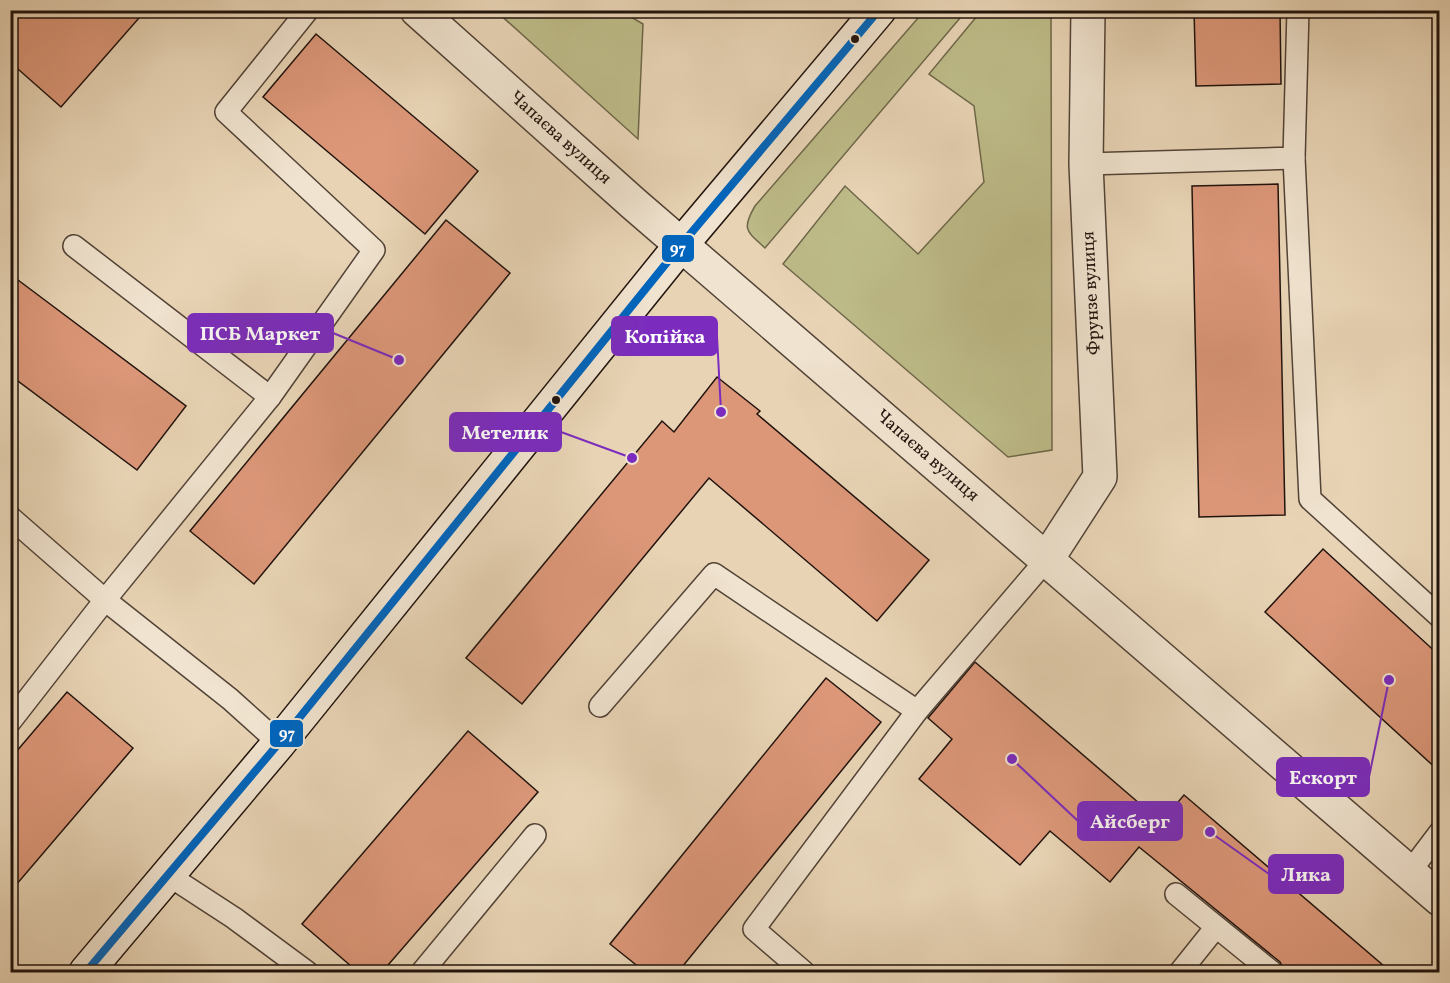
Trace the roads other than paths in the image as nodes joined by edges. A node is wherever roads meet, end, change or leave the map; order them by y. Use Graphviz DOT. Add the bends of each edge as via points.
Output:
graph roads {
  1 [pos="308,10"];
  2 [pos="417,10"];
  3 [pos="879,10"];
  4 [pos="1088,10"];
  5 [pos="1298,10"];
  6 [pos="1294,158"];
  7 [pos="1086,164"];
  8 [pos="681,245"];
  9 [pos="74,246"];
  10 [pos="270,397"];
  11 [pos="10,517"];
  12 [pos="1047,560"];
  13 [pos="105,600"];
  14 [pos="1440,617"];
  15 [pos="600,706"];
  16 [pos="917,711"];
  17 [pos="10,722"];
  18 [pos="279,742"];
  19 [pos="1440,832"];
  20 [pos="535,835"];
  21 [pos="1409,873"];
  22 [pos="168,875"];
  23 [pos="1176,894"];
  24 [pos="1440,899"];
  25 [pos="1216,927"];
  26 [pos="86,972"];
  27 [pos="307,972"];
  28 [pos="422,972"];
  29 [pos="804,972"];
  30 [pos="1180,972"];
  31 [pos="1272,972"];
  1 -- 10 [label="lane" via="226,112 374,250"];
  2 -- 8 [label="street, Чапаєва вулиця"];
  3 -- 8 [label="street"];
  4 -- 7 [label="street, Фрунзе вулиця"];
  5 -- 6 [label="lane"];
  6 -- 7 [label="lane"];
  6 -- 14 [label="lane" via="1310,499"];
  7 -- 12 [label="street, Фрунзе вулиця" via="1100,477"];
  8 -- 12 [label="street, Чапаєва вулиця"];
  8 -- 18 [label="street"];
  9 -- 10 [label="lane"];
  10 -- 13 [label="lane"];
  11 -- 13 [label="lane"];
  12 -- 16 [label="lane"];
  12 -- 21 [label="street, Чапаєва вулиця"];
  13 -- 17 [label="lane"];
  13 -- 18 [label="lane"];
  15 -- 16 [label="lane" via="714,574"];
  16 -- 29 [label="lane" via="754,929"];
  18 -- 22 [label="street"];
  19 -- 21 [label="lane"];
  20 -- 28 [label="lane"];
  21 -- 24 [label="street, Чапаєва вулиця"];
  22 -- 26 [label="street"];
  22 -- 27 [label="lane"];
  23 -- 25 [label="lane"];
  25 -- 30 [label="lane"];
  25 -- 31 [label="lane"];
}
